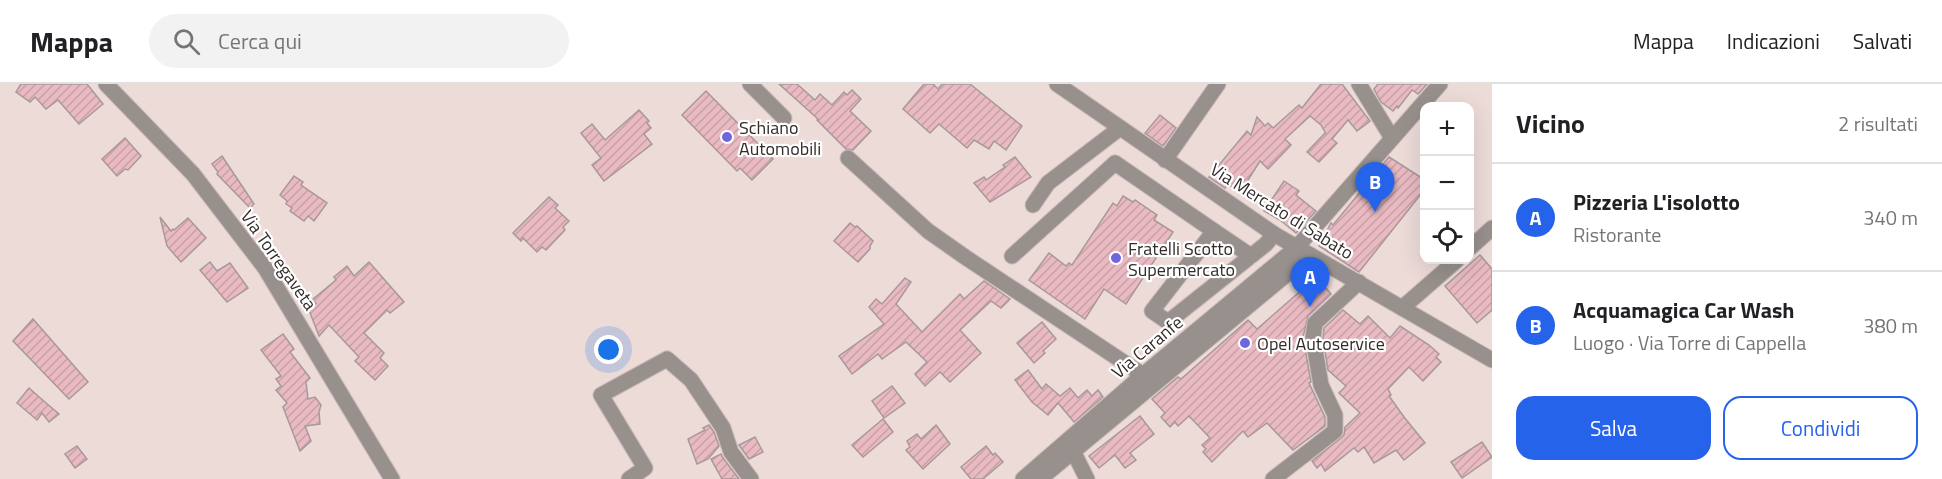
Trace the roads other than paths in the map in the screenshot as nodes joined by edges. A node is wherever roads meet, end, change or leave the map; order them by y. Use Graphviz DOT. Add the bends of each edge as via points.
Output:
graph roads {
  1 [pos="106,84"];
  2 [pos="750,84"];
  3 [pos="1057,84"];
  4 [pos="1218,84"];
  5 [pos="1359,84"];
  6 [pos="1440,84"];
  7 [pos="784,118"];
  8 [pos="1116,131"];
  9 [pos="1392,138"];
  10 [pos="848,158"];
  11 [pos="1166,160"];
  12 [pos="1115,163"];
  13 [pos="1033,205"];
  14 [pos="1492,228"];
  15 [pos="1214,231"];
  16 [pos="1274,234"];
  17 [pos="1492,236"];
  18 [pos="1474,244"];
  19 [pos="1474,245"];
  20 [pos="1304,251"];
  21 [pos="1012,256"];
  22 [pos="1251,256"];
  23 [pos="1452,264"];
  24 [pos="1359,282"];
  25 [pos="1402,308"];
  26 [pos="1492,360"];
  27 [pos="1143,375"];
  28 [pos="1073,451"];
  29 [pos="392,479"];
  30 [pos="629,479"];
  31 [pos="751,479"];
  32 [pos="1023,479"];
  33 [pos="1040,479"];
  34 [pos="1088,479"];
  35 [pos="1273,479"];
  1 -- 29 [label="street, Via Torregaveta" via="193,174 265,268"];
  2 -- 7 [label="street"];
  3 -- 8 [label="street, Via Mercato di Sabato"];
  4 -- 11 [label="street"];
  5 -- 9 [label="street"];
  6 -- 9 [label="street"];
  8 -- 11 [label="street, Via Mercato di Sabato"];
  8 -- 12 [label="street"];
  8 -- 13 [label="street" via="1048,183"];
  9 -- 20 [label="street"];
  10 -- 27 [label="street" via="928,231"];
  11 -- 16 [label="street, Via Mercato di Sabato"];
  12 -- 15 [label="street"];
  12 -- 21 [label="street"];
  14 -- 18 [label="street"];
  15 -- 22 [label="street"];
  15 -- 22 [label="street" via="1152,311 1168,322"];
  16 -- 20 [label="street, Via Mercato di Sabato"];
  16 -- 22 [label="street"];
  17 -- 19 [label="street"];
  20 -- 24 [label="street, Via Mercato di Sabato"];
  20 -- 27 [label="street, Via Caranfe"];
  20 -- 28 [label="street"];
  23 -- 25 [label="street"];
  24 -- 25 [label="street, Via Mercato di Sabato"];
  24 -- 35 [label="street" via="1315,323 1312,338 1321,385 1335,415 1335,431"];
  25 -- 26 [label="street, Via Mercato di Sabato"];
  27 -- 32 [label="street, Via Caranfe"];
  28 -- 33 [label="street"];
  28 -- 34 [label="street"];
  30 -- 31 [label="street" via="645,468 601,395 667,358 691,380 723,428 731,452"];
}
